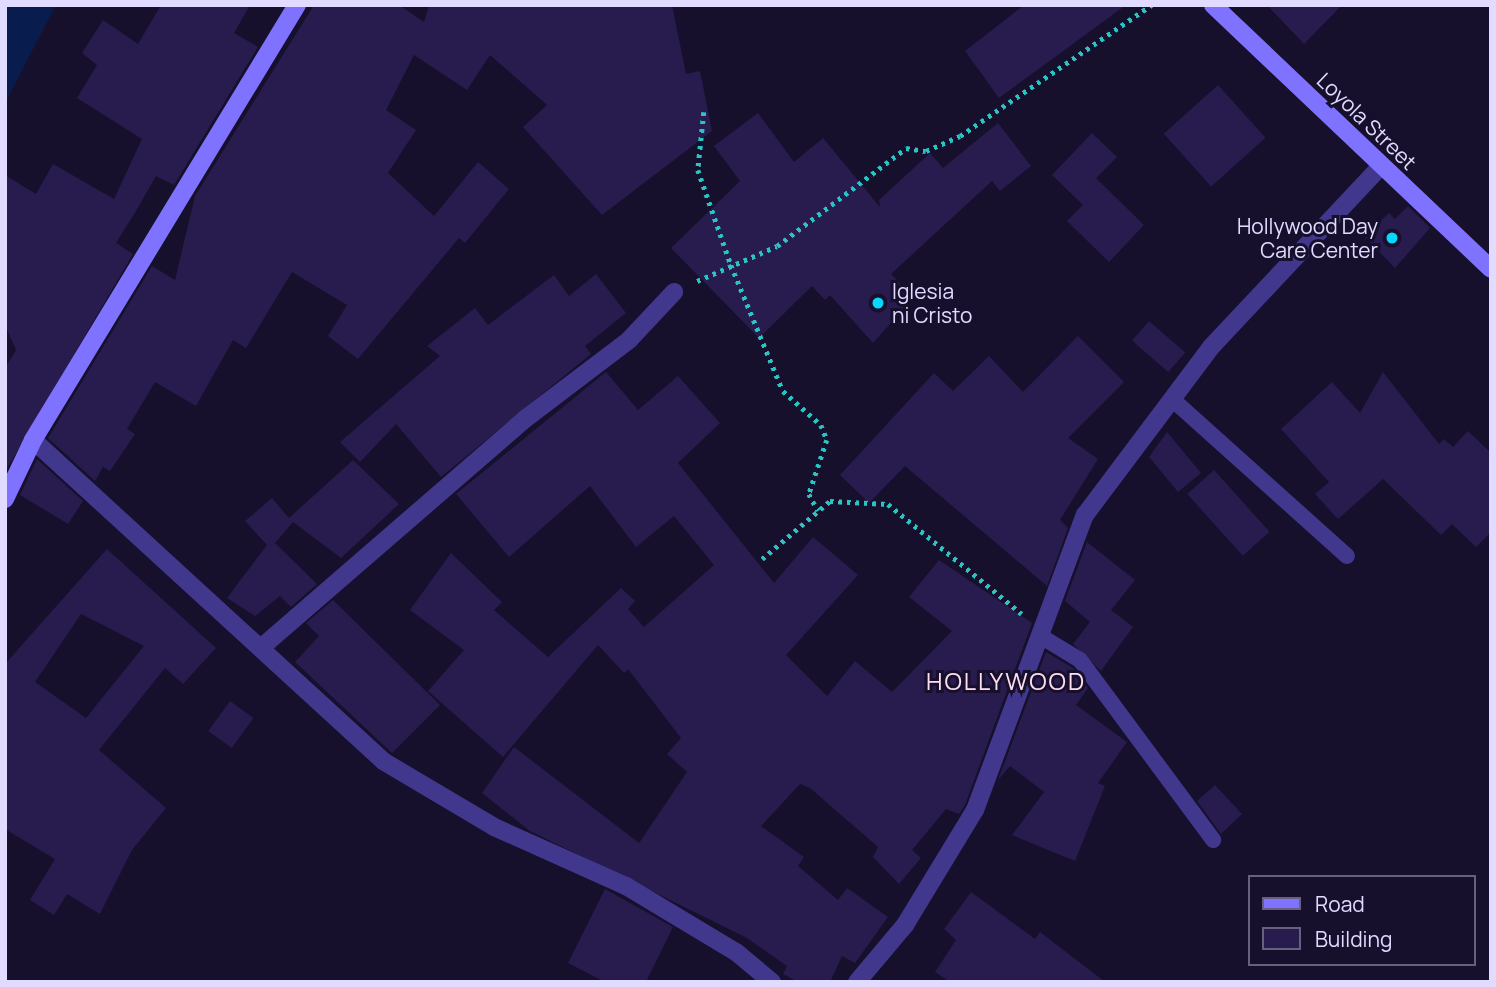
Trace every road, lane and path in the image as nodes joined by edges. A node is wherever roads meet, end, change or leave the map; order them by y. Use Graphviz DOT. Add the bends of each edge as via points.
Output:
graph roads {
  1 [pos="297,5"];
  2 [pos="1151,5"];
  3 [pos="1213,5"];
  4 [pos="704,112"];
  5 [pos="1381,166"];
  6 [pos="1491,269"];
  7 [pos="674,292"];
  8 [pos="1172,399"];
  9 [pos="33,440"];
  10 [pos="5,499"];
  11 [pos="818,511"];
  12 [pos="1347,556"];
  13 [pos="762,559"];
  14 [pos="1043,634"];
  15 [pos="263,646"];
  16 [pos="1213,840"];
  17 [pos="772,982"];
  18 [pos="857,982"];
  1 -- 9 [label="street"];
  2 -- 7 [label="path" via="960,136 926,151 906,148 777,246"];
  3 -- 5 [label="street, Loyola Street"];
  4 -- 11 [label="path" via="698,170 731,265 783,391 821,425 827,440 808,494"];
  5 -- 6 [label="street, Loyola Street"];
  5 -- 8 [label="street" via="1212,346"];
  7 -- 15 [label="street" via="629,340 525,419"];
  8 -- 12 [label="lane"];
  8 -- 14 [label="street" via="1084,515"];
  9 -- 10 [label="street"];
  9 -- 15 [label="street"];
  11 -- 13 [label="path"];
  11 -- 14 [label="path" via="830,501 888,505"];
  14 -- 16 [label="lane" via="1080,660"];
  14 -- 18 [label="street" via="975,810 905,925"];
  15 -- 17 [label="street" via="383,761 494,827 626,886 736,952"];
}
